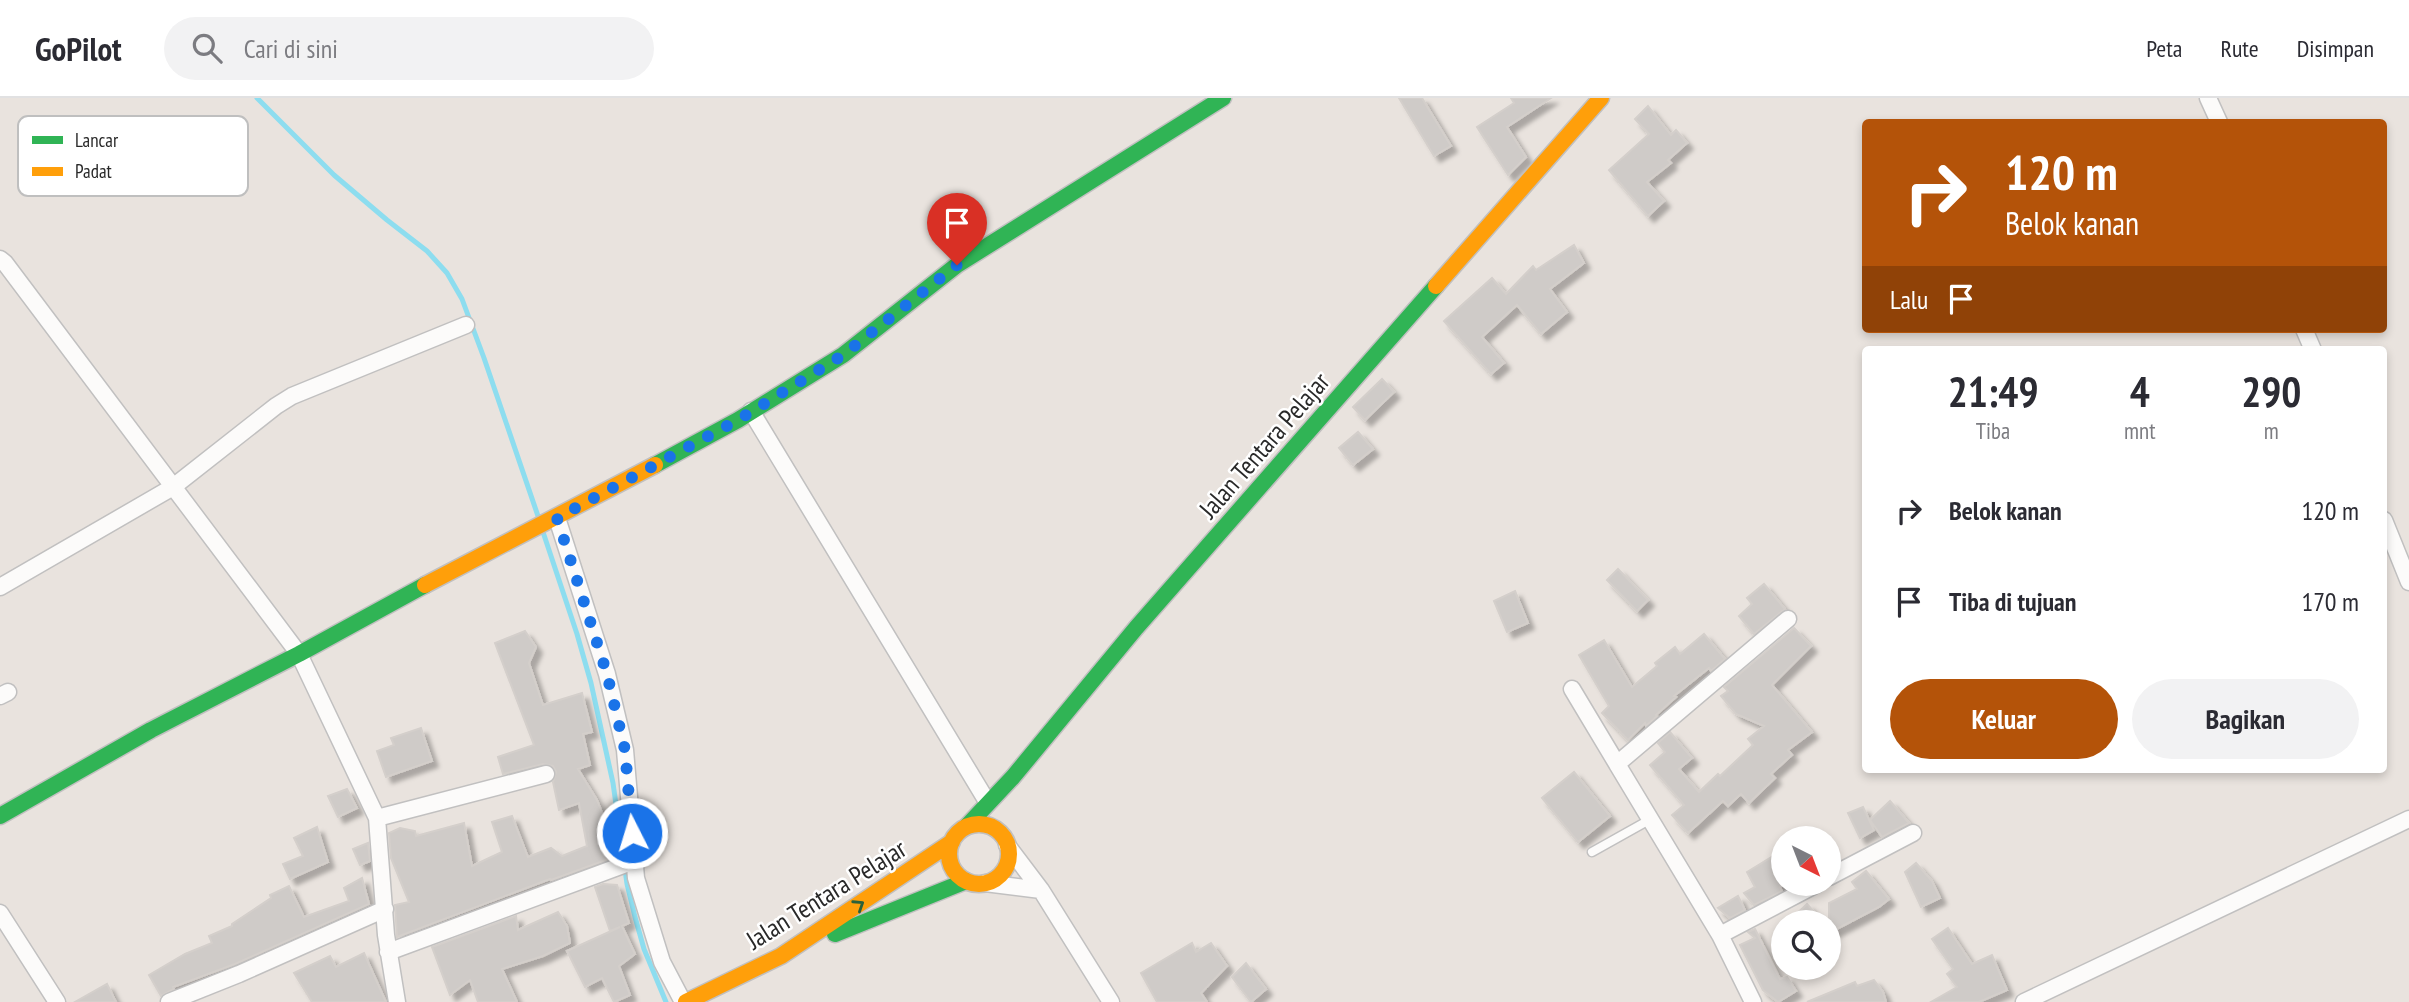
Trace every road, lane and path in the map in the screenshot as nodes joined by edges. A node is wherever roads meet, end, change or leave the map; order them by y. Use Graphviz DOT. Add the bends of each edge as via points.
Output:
graph roads {
  1 [pos="1223,98"];
  2 [pos="1601,98"];
  3 [pos="2208,98"];
  4 [pos="2218,119"];
  5 [pos="0,259"];
  6 [pos="466,326"];
  7 [pos="751,411"];
  8 [pos="173,486"];
  9 [pos="552,520"];
  10 [pos="2387,527"];
  11 [pos="2409,582"];
  12 [pos="0,587"];
  13 [pos="1788,619"];
  14 [pos="299,654"];
  15 [pos="1572,688"];
  16 [pos="1616,764"];
  17 [pos="546,774"];
  18 [pos="1013,777"];
  19 [pos="988,803"];
  20 [pos="0,816"];
  21 [pos="377,818"];
  22 [pos="1651,819"];
  23 [pos="2409,819"];
  24 [pos="967,826"];
  25 [pos="1913,833"];
  26 [pos="1004,839"];
  27 [pos="952,842"];
  28 [pos="1591,852"];
  29 [pos="631,862"];
  30 [pos="1841,871"];
  31 [pos="966,881"];
  32 [pos="985,883"];
  33 [pos="1041,890"];
  34 [pos="1793,896"];
  35 [pos="384,909"];
  36 [pos="0,913"];
  37 [pos="1720,934"];
  38 [pos="388,952"];
  39 [pos="781,956"];
  40 [pos="57,1002"];
  41 [pos="169,1002"];
  42 [pos="397,1002"];
  43 [pos="685,1002"];
  44 [pos="1111,1002"];
  45 [pos="1753,1002"];
  46 [pos="2024,1002"];
  1 -- 7 [label="main road" via="957,265 843,355"];
  2 -- 18 [label="main road, Jalan Tentara Pelajar" via="1145,618"];
  3 -- 4 [label="street"];
  5 -- 8 [label="street"];
  6 -- 8 [label="street" via="292,396"];
  7 -- 9 [label="main road"];
  7 -- 19 [label="street"];
  8 -- 12 [label="street"];
  8 -- 14 [label="street"];
  9 -- 14 [label="main road"];
  9 -- 29 [label="street" via="607,674 625,750"];
  10 -- 11 [label="street"];
  13 -- 16 [label="street"];
  14 -- 20 [label="main road" via="151,730"];
  14 -- 21 [label="street"];
  15 -- 16 [label="street"];
  16 -- 22 [label="street"];
  17 -- 21 [label="street"];
  18 -- 19 [label="main road, Jalan Tentara Pelajar"];
  18 -- 26 [label="main road" via="1004,811"];
  19 -- 24 [label="main road, Jalan Tentara Pelajar"];
  21 -- 35 [label="street"];
  22 -- 28 [label="lane"];
  22 -- 37 [label="street"];
  23 -- 46 [label="street"];
  24 -- 26 [label="main road" via="985,825"];
  24 -- 27 [label="main road"];
  25 -- 30 [label="street"];
  26 -- 32 [label="main road" via="1007,864 995,880"];
  26 -- 33 [label="street"];
  27 -- 31 [label="main road" via="949,860"];
  39 -- 27 [label="main road, Jalan Tentara Pelajar, one-way"];
  29 -- 38 [label="street"];
  29 -- 43 [label="street" via="662,962"];
  31 -- 32 [label="main road"];
  31 -- 39 [label="main road"];
  32 -- 33 [label="street"];
  33 -- 44 [label="street"];
  34 -- 37 [label="street"];
  35 -- 38 [label="street"];
  35 -- 41 [label="street"];
  36 -- 40 [label="street"];
  37 -- 45 [label="street"];
  38 -- 42 [label="street"];
  39 -- 43 [label="main road, Jalan Tentara Pelajar"];
}
